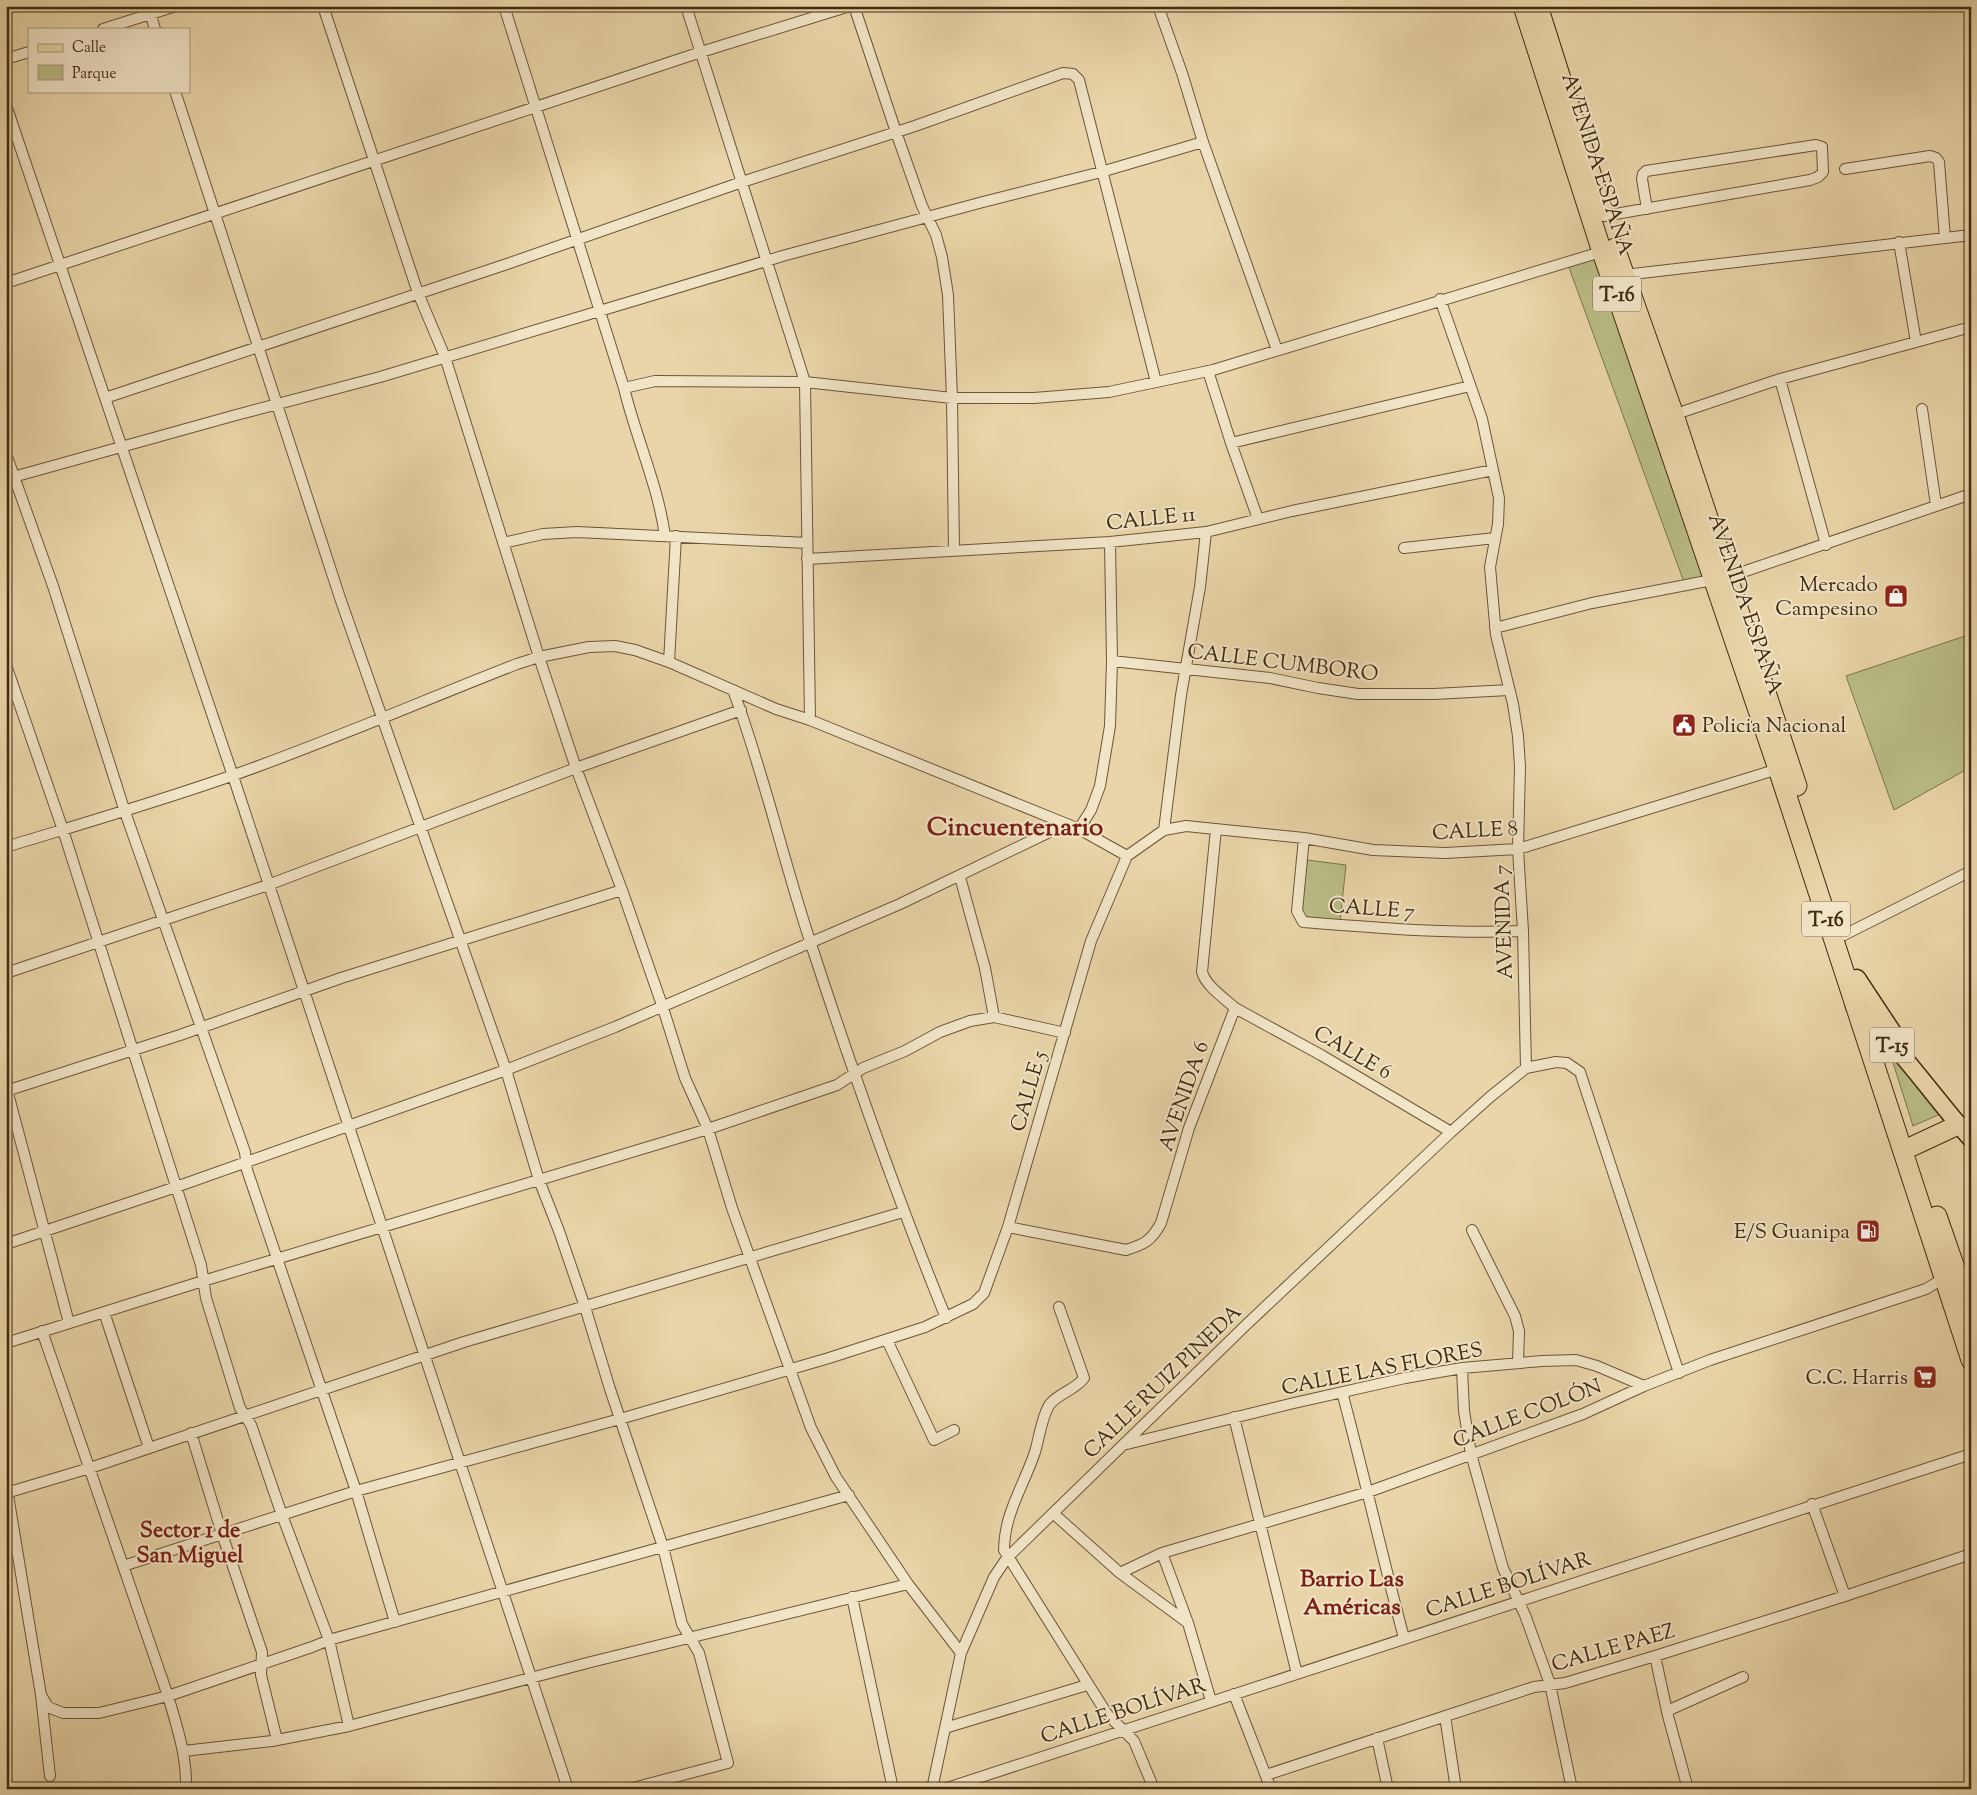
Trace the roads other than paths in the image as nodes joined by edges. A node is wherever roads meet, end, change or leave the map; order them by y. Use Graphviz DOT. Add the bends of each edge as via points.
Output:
graph roads {
  1 [pos="176,6"];
  2 [pos="323,6"];
  3 [pos="504,6"];
  4 [pos="686,6"];
  5 [pos="850,6"];
  6 [pos="854,6"];
  7 [pos="1158,6"];
  8 [pos="1523,6"];
  9 [pos="1538,6"];
  10 [pos="149,10"];
  11 [pos="105,28"];
  12 [pos="155,28"];
  13 [pos="28,52"];
  14 [pos="701,52"];
  15 [pos="6,59"];
  16 [pos="175,92"];
  17 [pos="6,105"];
  18 [pos="536,107"];
  19 [pos="896,132"];
  20 [pos="1203,142"];
  21 [pos="375,161"];
  22 [pos="1844,169"];
  23 [pos="1101,172"];
  24 [pos="742,182"];
  25 [pos="1647,209"];
  26 [pos="214,214"];
  27 [pos="1604,216"];
  28 [pos="927,217"];
  29 [pos="1971,235"];
  30 [pos="1945,238"];
  31 [pos="577,239"];
  32 [pos="1899,242"];
  33 [pos="1608,250"];
  34 [pos="767,261"];
  35 [pos="60,266"];
  36 [pos="1624,276"];
  37 [pos="6,283"];
  38 [pos="418,293"];
  39 [pos="1440,299"];
  40 [pos="600,310"];
  41 [pos="1971,327"];
  42 [pos="1916,342"];
  43 [pos="257,347"];
  44 [pos="1278,350"];
  45 [pos="445,357"];
  46 [pos="1208,371"];
  47 [pos="1780,379"];
  48 [pos="805,382"];
  49 [pos="1156,382"];
  50 [pos="1470,386"];
  51 [pos="624,388"];
  52 [pos="105,398"];
  53 [pos="952,398"];
  54 [pos="276,405"];
  55 [pos="1922,409"];
  56 [pos="1667,417"];
  57 [pos="1231,443"];
  58 [pos="122,446"];
  59 [pos="6,454"];
  60 [pos="1493,470"];
  61 [pos="10,478"];
  62 [pos="1971,494"];
  63 [pos="1936,505"];
  64 [pos="1258,519"];
  65 [pos="1206,532"];
  66 [pos="670,536"];
  67 [pos="1495,538"];
  68 [pos="1110,542"];
  69 [pos="502,543"];
  70 [pos="807,543"];
  71 [pos="1826,545"];
  72 [pos="1404,548"];
  73 [pos="954,551"];
  74 [pos="807,559"];
  75 [pos="1720,578"];
  76 [pos="1496,628"];
  77 [pos="539,657"];
  78 [pos="1112,661"];
  79 [pos="669,662"];
  80 [pos="6,665"];
  81 [pos="1185,669"];
  82 [pos="733,690"];
  83 [pos="1509,690"];
  84 [pos="741,710"];
  85 [pos="382,718"];
  86 [pos="810,720"];
  87 [pos="576,768"];
  88 [pos="1778,769"];
  89 [pos="233,776"];
  90 [pos="125,812"];
  91 [pos="1066,824"];
  92 [pos="420,828"];
  93 [pos="1079,829"];
  94 [pos="1216,829"];
  95 [pos="63,830"];
  96 [pos="1164,830"];
  97 [pos="1304,838"];
  98 [pos="6,847"];
  99 [pos="1518,849"];
  100 [pos="1127,856"];
  101 [pos="1971,871"];
  102 [pos="960,877"];
  103 [pos="268,885"];
  104 [pos="622,890"];
  105 [pos="164,921"];
  106 [pos="1523,931"];
  107 [pos="1844,934"];
  108 [pos="460,940"];
  109 [pos="810,942"];
  110 [pos="100,943"];
  111 [pos="6,973"];
  112 [pos="1857,978"];
  113 [pos="303,992"];
  114 [pos="662,1005"];
  115 [pos="1854,1006"];
  116 [pos="1235,1008"];
  117 [pos="994,1017"];
  118 [pos="1872,1021"];
  119 [pos="200,1028"];
  120 [pos="1065,1033"];
  121 [pos="132,1051"];
  122 [pos="1526,1068"];
  123 [pos="506,1070"];
  124 [pos="854,1074"];
  125 [pos="1928,1086"];
  126 [pos="7,1089"];
  127 [pos="1958,1125"];
  128 [pos="348,1126"];
  129 [pos="708,1129"];
  130 [pos="1451,1132"];
  131 [pos="1971,1139"];
  132 [pos="1913,1146"];
  133 [pos="246,1162"];
  134 [pos="539,1180"];
  135 [pos="176,1187"];
  136 [pos="903,1212"];
  137 [pos="382,1228"];
  138 [pos="1008,1228"];
  139 [pos="1472,1230"];
  140 [pos="46,1232"];
  141 [pos="6,1244"];
  142 [pos="750,1258"];
  143 [pos="277,1260"];
  144 [pos="1944,1278"];
  145 [pos="204,1281"];
  146 [pos="585,1307"];
  147 [pos="1059,1307"];
  148 [pos="104,1312"];
  149 [pos="1971,1314"];
  150 [pos="946,1318"];
  151 [pos="69,1323"];
  152 [pos="42,1331"];
  153 [pos="887,1340"];
  154 [pos="6,1343"];
  155 [pos="425,1355"];
  156 [pos="1971,1360"];
  157 [pos="1518,1363"];
  158 [pos="1462,1368"];
  159 [pos="788,1370"];
  160 [pos="1679,1374"];
  161 [pos="1644,1386"];
  162 [pos="322,1390"];
  163 [pos="1342,1392"];
  164 [pos="244,1416"];
  165 [pos="1234,1417"];
  166 [pos="620,1419"];
  167 [pos="954,1430"];
  168 [pos="192,1433"];
  169 [pos="1126,1444"];
  170 [pos="149,1448"];
  171 [pos="1471,1454"];
  172 [pos="1971,1454"];
  173 [pos="460,1462"];
  174 [pos="90,1468"];
  175 [pos="7,1489"];
  176 [pos="356,1491"];
  177 [pos="1368,1492"];
  178 [pos="848,1495"];
  179 [pos="1812,1504"];
  180 [pos="1054,1514"];
  181 [pos="282,1515"];
  182 [pos="1261,1524"];
  183 [pos="222,1534"];
  184 [pos="663,1547"];
  185 [pos="1162,1553"];
  186 [pos="1971,1554"];
  187 [pos="1007,1558"];
  188 [pos="123,1566"];
  189 [pos="1120,1573"];
  190 [pos="908,1584"];
  191 [pos="502,1591"];
  192 [pos="1845,1596"];
  193 [pos="852,1597"];
  194 [pos="1518,1601"];
  195 [pos="395,1622"];
  196 [pos="1188,1624"];
  197 [pos="689,1638"];
  198 [pos="1404,1638"];
  199 [pos="329,1640"];
  200 [pos="961,1653"];
  201 [pos="1655,1656"];
  202 [pos="263,1663"];
  203 [pos="1297,1674"];
  204 [pos="1744,1677"];
  205 [pos="531,1678"];
  206 [pos="1550,1684"];
  207 [pos="1087,1685"];
  208 [pos="1234,1694"];
  209 [pos="41,1695"];
  210 [pos="168,1696"];
  211 [pos="1212,1701"];
  212 [pos="1667,1711"];
  213 [pos="1445,1716"];
  214 [pos="349,1726"];
  215 [pos="945,1728"];
  216 [pos="1124,1729"];
  217 [pos="1377,1738"];
  218 [pos="277,1740"];
  219 [pos="184,1752"];
  220 [pos="1266,1775"];
  221 [pos="50,1776"];
  222 [pos="186,1789"];
  223 [pos="568,1789"];
  224 [pos="629,1789"];
  225 [pos="893,1789"];
  226 [pos="932,1789"];
  227 [pos="944,1789"];
  228 [pos="1154,1789"];
  229 [pos="1271,1789"];
  230 [pos="1388,1789"];
  231 [pos="1456,1789"];
  232 [pos="1572,1789"];
  233 [pos="1688,1789"];
  1 -- 10 [label="street"];
  2 -- 21 [label="street"];
  3 -- 18 [label="street"];
  4 -- 14 [label="street"];
  5 -- 14 [label="street"];
  6 -- 19 [label="street"];
  7 -- 20 [label="street"];
  8 -- 33 [label="highway, AVENIDA ESPAÑA / T-16"];
  9 -- 27 [label="highway, AVENIDA ESPAÑA / T-16"];
  10 -- 11 [label="street"];
  10 -- 12 [label="street"];
  13 -- 15 [label="street"];
  14 -- 18 [label="street"];
  14 -- 24 [label="street"];
  16 -- 26 [label="street"];
  17 -- 35 [label="street"];
  18 -- 21 [label="street"];
  18 -- 31 [label="street"];
  19 -- 23 [label="street" via="1063,73 1074,74 1079,80"];
  19 -- 24 [label="street"];
  19 -- 28 [label="street"];
  20 -- 23 [label="street"];
  20 -- 44 [label="street"];
  21 -- 26 [label="street"];
  21 -- 38 [label="street"];
  22 -- 30 [label="street" via="1930,156 1936,158 1939,162"];
  23 -- 28 [label="street"];
  23 -- 49 [label="street"];
  24 -- 31 [label="street"];
  24 -- 34 [label="street"];
  25 -- 25 [label="street" via="1810,180 1822,172 1822,148 1816,145 1646,170 1642,179"];
  25 -- 27 [label="street"];
  26 -- 35 [label="street"];
  26 -- 43 [label="street"];
  27 -- 33 [label="highway, AVENIDA ESPAÑA / T-16"];
  28 -- 34 [label="street"];
  28 -- 53 [label="street" via="936,235 946,285"];
  29 -- 30 [label="street"];
  30 -- 32 [label="street"];
  31 -- 38 [label="street"];
  31 -- 40 [label="street"];
  32 -- 36 [label="street"];
  32 -- 42 [label="street"];
  33 -- 36 [label="highway, AVENIDA ESPAÑA / T-16"];
  33 -- 39 [label="street"];
  33 -- 56 [label="highway, AVENIDA ESPAÑA / T-16"];
  34 -- 40 [label="street"];
  34 -- 48 [label="street"];
  35 -- 37 [label="street"];
  35 -- 52 [label="street"];
  36 -- 56 [label="highway, AVENIDA ESPAÑA / T-16"];
  38 -- 43 [label="street"];
  38 -- 45 [label="street"];
  39 -- 44 [label="street"];
  39 -- 50 [label="street, AVENIDA 7"];
  40 -- 45 [label="street"];
  40 -- 51 [label="street"];
  41 -- 42 [label="street"];
  42 -- 47 [label="street"];
  43 -- 52 [label="street"];
  43 -- 54 [label="street"];
  44 -- 46 [label="street"];
  45 -- 54 [label="street"];
  45 -- 69 [label="street"];
  46 -- 49 [label="street"];
  46 -- 57 [label="street"];
  47 -- 56 [label="street"];
  47 -- 71 [label="street"];
  48 -- 51 [label="street" via="655,382"];
  48 -- 53 [label="street"];
  48 -- 70 [label="street"];
  49 -- 53 [label="street" via="1109,392 1034,398"];
  50 -- 57 [label="street"];
  50 -- 60 [label="street, AVENIDA 7" via="1482,419"];
  51 -- 66 [label="street"];
  52 -- 58 [label="street"];
  53 -- 73 [label="street"];
  54 -- 58 [label="street"];
  54 -- 85 [label="street"];
  55 -- 63 [label="street"];
  56 -- 75 [label="highway, AVENIDA ESPAÑA / T-16"];
  57 -- 64 [label="street"];
  58 -- 61 [label="street"];
  58 -- 89 [label="street"];
  59 -- 61 [label="street"];
  60 -- 64 [label="street, CALLE 11"];
  60 -- 67 [label="street, AVENIDA 7" via="1499,498"];
  61 -- 90 [label="street" via="53,586"];
  62 -- 63 [label="street"];
  63 -- 71 [label="street"];
  64 -- 65 [label="street, CALLE 11"];
  65 -- 68 [label="street, CALLE 11"];
  65 -- 81 [label="street"];
  66 -- 69 [label="street" via="569,532"];
  66 -- 70 [label="street"];
  66 -- 79 [label="street"];
  67 -- 72 [label="street"];
  67 -- 76 [label="street, AVENIDA 7" via="1490,567"];
  68 -- 73 [label="street, CALLE 11"];
  68 -- 78 [label="street"];
  69 -- 77 [label="street"];
  70 -- 74 [label="street"];
  71 -- 75 [label="street"];
  73 -- 74 [label="street, CALLE 11"];
  74 -- 86 [label="street"];
  75 -- 76 [label="street" via="1592,603"];
  75 -- 88 [label="highway, AVENIDA ESPAÑA / T-16"];
  75 -- 107 [label="highway, AVENIDA ESPAÑA / T-16" via="1790,766"];
  76 -- 83 [label="street, AVENIDA 7"];
  77 -- 79 [label="street" via="589,647 615,646"];
  77 -- 85 [label="street"];
  77 -- 87 [label="street"];
  78 -- 81 [label="street, CALLE CUMBORO"];
  78 -- 93 [label="street" via="1110,726 1104,771 1092,810"];
  79 -- 82 [label="street"];
  80 -- 95 [label="street"];
  81 -- 83 [label="street, CALLE CUMBORO" via="1270,678 1358,694"];
  81 -- 96 [label="street"];
  82 -- 84 [label="street"];
  82 -- 86 [label="street"];
  83 -- 99 [label="street, AVENIDA 7" via="1519,752"];
  84 -- 87 [label="street"];
  84 -- 109 [label="street"];
  85 -- 89 [label="street"];
  85 -- 92 [label="street"];
  86 -- 91 [label="street"];
  87 -- 92 [label="street"];
  87 -- 104 [label="street"];
  88 -- 99 [label="street, CALLE 8"];
  88 -- 115 [label="highway, AVENIDA ESPAÑA / T-16"];
  89 -- 90 [label="street"];
  89 -- 103 [label="street"];
  90 -- 95 [label="street"];
  90 -- 105 [label="street"];
  91 -- 93 [label="street"];
  91 -- 102 [label="street"];
  92 -- 103 [label="street"];
  92 -- 108 [label="street"];
  93 -- 100 [label="street"];
  94 -- 96 [label="street, CALLE 8" via="1186,826"];
  94 -- 97 [label="street, CALLE 8"];
  94 -- 116 [label="street" via="1202,972 1208,983"];
  95 -- 98 [label="street"];
  95 -- 110 [label="street"];
  96 -- 100 [label="street"];
  97 -- 99 [label="street, CALLE 8" via="1373,850 1444,853"];
  97 -- 106 [label="street, CALLE 7" via="1297,911 1303,922 1400,930"];
  99 -- 106 [label="street, AVENIDA 7"];
  100 -- 120 [label="street, CALLE 5" via="1092,941"];
  101 -- 107 [label="street"];
  102 -- 109 [label="street"];
  102 -- 117 [label="street" via="985,968"];
  103 -- 105 [label="street"];
  103 -- 113 [label="street"];
  104 -- 108 [label="street"];
  104 -- 114 [label="street"];
  105 -- 110 [label="street"];
  105 -- 119 [label="street"];
  106 -- 122 [label="street, AVENIDA 7"];
  107 -- 112 [label="highway, AVENIDA ESPAÑA / T-16"];
  108 -- 113 [label="street"];
  108 -- 123 [label="street"];
  109 -- 114 [label="street"];
  109 -- 124 [label="street"];
  110 -- 111 [label="street"];
  110 -- 121 [label="street"];
  112 -- 118 [label="highway, AVENIDA ESPAÑA / T-16"];
  112 -- 125 [label="main road, T-16"];
  113 -- 119 [label="street"];
  113 -- 128 [label="street"];
  114 -- 123 [label="street"];
  114 -- 129 [label="street" via="685,1078"];
  115 -- 118 [label="main road, T-15"];
  115 -- 144 [label="highway, AVENIDA ESPAÑA / T-16"];
  116 -- 130 [label="street, CALLE 6" via="1322,1055"];
  116 -- 138 [label="street, AVENIDA 6" via="1189,1128 1162,1223 1145,1244 1126,1250"];
  117 -- 120 [label="street"];
  117 -- 124 [label="street" via="970,1021 940,1032"];
  118 -- 125 [label="main road, T-15"];
  118 -- 132 [label="highway, AVENIDA ESPAÑA / T-16"];
  119 -- 121 [label="street"];
  119 -- 133 [label="street"];
  120 -- 138 [label="street, CALLE 5"];
  121 -- 126 [label="street"];
  121 -- 135 [label="street"];
  122 -- 130 [label="street, CALLE RUIZ PINEDA"];
  122 -- 160 [label="street" via="1562,1062 1580,1072"];
  123 -- 128 [label="street"];
  123 -- 134 [label="street"];
  124 -- 129 [label="street" via="836,1085"];
  124 -- 136 [label="street"];
  125 -- 127 [label="main road"];
  126 -- 140 [label="street"];
  127 -- 131 [label="main road"];
  127 -- 132 [label="highway"];
  128 -- 133 [label="street"];
  128 -- 137 [label="street"];
  129 -- 134 [label="street"];
  129 -- 142 [label="street"];
  130 -- 169 [label="street, CALLE RUIZ PINEDA" via="1247,1324"];
  132 -- 149 [label="highway, AVENIDA ESPAÑA / T-16"];
  133 -- 135 [label="street"];
  133 -- 143 [label="street"];
  134 -- 137 [label="street"];
  134 -- 146 [label="street"];
  135 -- 140 [label="street"];
  135 -- 145 [label="street"];
  136 -- 142 [label="street"];
  136 -- 150 [label="street"];
  137 -- 143 [label="street"];
  137 -- 155 [label="street"];
  138 -- 150 [label="street, CALLE 5" via="984,1293 973,1304"];
  139 -- 157 [label="street" via="1515,1316 1519,1331"];
  140 -- 141 [label="street"];
  140 -- 151 [label="street"];
  142 -- 146 [label="street"];
  142 -- 159 [label="street"];
  143 -- 145 [label="street"];
  143 -- 162 [label="street"];
  144 -- 156 [label="highway, AVENIDA ESPAÑA / T-16"];
  144 -- 160 [label="street, CALLE COLÓN" via="1926,1289 1710,1360"];
  145 -- 148 [label="street"];
  145 -- 164 [label="street" via="206,1298"];
  146 -- 155 [label="street"];
  146 -- 166 [label="street"];
  147 -- 187 [label="street" via="1084,1378 1050,1404 1035,1453 1011,1509 1004,1550"];
  148 -- 151 [label="street"];
  148 -- 170 [label="street"];
  150 -- 153 [label="street, CALLE 5"];
  151 -- 152 [label="street"];
  152 -- 154 [label="street"];
  152 -- 174 [label="street"];
  153 -- 159 [label="street, CALLE 5"];
  153 -- 167 [label="street" via="934,1440"];
  155 -- 162 [label="street"];
  155 -- 173 [label="street"];
  157 -- 158 [label="street, CALLE LAS FLORES"];
  157 -- 161 [label="street, CALLE LAS FLORES" via="1576,1360"];
  158 -- 163 [label="street, CALLE LAS FLORES"];
  158 -- 171 [label="street"];
  159 -- 166 [label="street, CALLE 5"];
  159 -- 178 [label="street" via="811,1428"];
  160 -- 161 [label="street, CALLE COLÓN"];
  161 -- 171 [label="street, CALLE COLÓN" via="1583,1414"];
  162 -- 164 [label="street"];
  162 -- 176 [label="street"];
  163 -- 165 [label="street, CALLE LAS FLORES"];
  163 -- 177 [label="street"];
  164 -- 168 [label="street"];
  164 -- 181 [label="street" via="251,1425"];
  165 -- 169 [label="street, CALLE LAS FLORES"];
  165 -- 182 [label="street"];
  166 -- 173 [label="street, CALLE 5"];
  166 -- 184 [label="street"];
  168 -- 170 [label="street"];
  168 -- 183 [label="street"];
  169 -- 180 [label="street, CALLE RUIZ PINEDA"];
  170 -- 174 [label="street"];
  171 -- 177 [label="street, CALLE COLÓN"];
  171 -- 194 [label="street" via="1503,1568"];
  172 -- 179 [label="street, CALLE BOLÍVAR"];
  173 -- 176 [label="street, CALLE 5"];
  173 -- 191 [label="street"];
  174 -- 175 [label="street"];
  174 -- 188 [label="street"];
  175 -- 209 [label="street"];
  176 -- 181 [label="street, CALLE 5"];
  176 -- 195 [label="street"];
  177 -- 182 [label="street, CALLE COLÓN"];
  177 -- 198 [label="street"];
  178 -- 184 [label="street"];
  178 -- 190 [label="street"];
  179 -- 192 [label="street"];
  179 -- 194 [label="street, CALLE BOLÍVAR"];
  180 -- 187 [label="street, CALLE RUIZ PINEDA"];
  180 -- 189 [label="street"];
  181 -- 183 [label="street, CALLE 5"];
  181 -- 199 [label="street"];
  182 -- 185 [label="street, CALLE COLÓN"];
  182 -- 203 [label="street"];
  183 -- 188 [label="street, CALLE 5"];
  183 -- 202 [label="street"];
  184 -- 191 [label="street"];
  184 -- 197 [label="street" via="682,1624"];
  185 -- 189 [label="street, CALLE COLÓN"];
  185 -- 196 [label="street"];
  186 -- 192 [label="street, CALLE PAEZ"];
  187 -- 200 [label="street, CALLE RUIZ PINEDA" via="994,1577"];
  187 -- 207 [label="street"];
  188 -- 210 [label="street"];
  189 -- 196 [label="street"];
  190 -- 193 [label="street"];
  190 -- 200 [label="street"];
  191 -- 195 [label="street"];
  191 -- 205 [label="street"];
  192 -- 201 [label="street, CALLE PAEZ"];
  193 -- 197 [label="street"];
  193 -- 225 [label="street"];
  194 -- 198 [label="street, CALLE BOLÍVAR"];
  194 -- 206 [label="street"];
  195 -- 199 [label="street"];
  196 -- 211 [label="street"];
  197 -- 205 [label="street"];
  197 -- 224 [label="street" via="699,1653 728,1763"];
  198 -- 203 [label="street, CALLE BOLÍVAR"];
  199 -- 202 [label="street"];
  199 -- 214 [label="street"];
  200 -- 215 [label="street, CALLE RUIZ PINEDA"];
  201 -- 206 [label="street, CALLE PAEZ" via="1564,1683"];
  201 -- 212 [label="street"];
  202 -- 210 [label="street"];
  202 -- 218 [label="street" via="260,1675"];
  203 -- 208 [label="street, CALLE BOLÍVAR"];
  204 -- 212 [label="street"];
  205 -- 214 [label="street"];
  205 -- 223 [label="street"];
  206 -- 213 [label="street, CALLE PAEZ"];
  206 -- 232 [label="street"];
  207 -- 215 [label="street"];
  207 -- 216 [label="street" via="1107,1714"];
  208 -- 211 [label="street, CALLE BOLÍVAR"];
  208 -- 220 [label="street"];
  209 -- 210 [label="street" via="48,1707 63,1713 79,1714 99,1713"];
  209 -- 221 [label="street"];
  210 -- 219 [label="street"];
  211 -- 216 [label="street, CALLE BOLÍVAR"];
  212 -- 233 [label="street"];
  213 -- 217 [label="street, CALLE PAEZ"];
  213 -- 231 [label="street"];
  214 -- 218 [label="street"];
  215 -- 226 [label="street, CALLE RUIZ PINEDA"];
  216 -- 227 [label="street, CALLE BOLÍVAR"];
  216 -- 228 [label="street" via="1134,1741"];
  217 -- 220 [label="street, CALLE PAEZ"];
  217 -- 230 [label="street"];
  218 -- 219 [label="street"];
  219 -- 222 [label="street"];
  220 -- 229 [label="street"];
}
